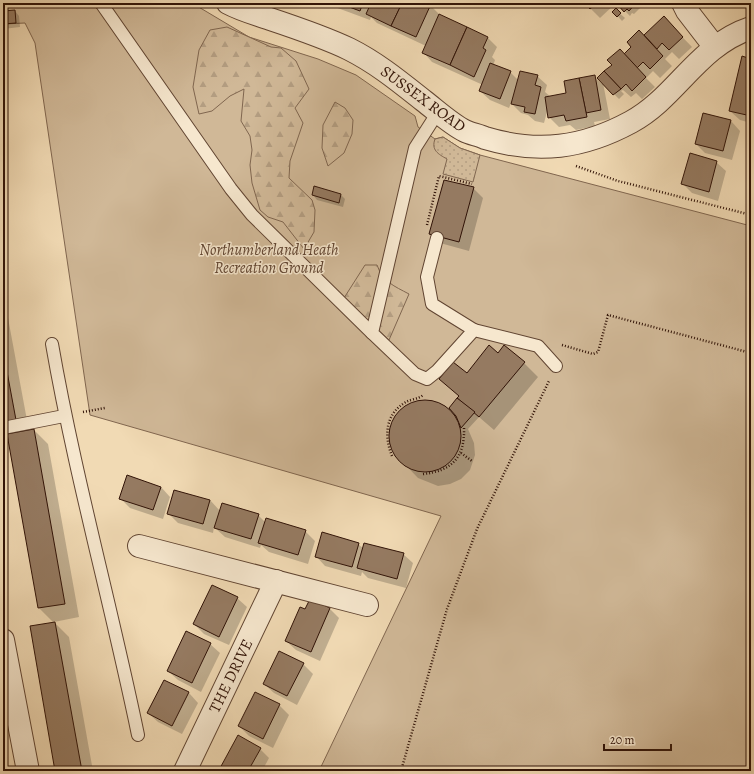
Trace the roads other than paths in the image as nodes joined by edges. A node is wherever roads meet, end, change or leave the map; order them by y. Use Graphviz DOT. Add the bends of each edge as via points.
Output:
graph roads {
  1 [pos="102,3"];
  2 [pos="228,3"];
  3 [pos="684,3"];
  4 [pos="751,28"];
  5 [pos="714,46"];
  6 [pos="438,112"];
  7 [pos="436,238"];
  8 [pos="474,330"];
  9 [pos="372,333"];
  10 [pos="52,344"];
  11 [pos="556,366"];
  12 [pos="64,416"];
  13 [pos="3,428"];
  14 [pos="139,546"];
  15 [pos="276,581"];
  16 [pos="367,605"];
  17 [pos="3,640"];
  18 [pos="138,735"];
  19 [pos="28,771"];
  20 [pos="185,771"];
  1 -- 9 [label="lane" via="230,189 252,215"];
  2 -- 6 [label="street, SUSSEX ROAD" via="349,49 386,70"];
  3 -- 5 [label="street" via="687,11"];
  4 -- 5 [label="street, SUSSEX ROAD"];
  5 -- 6 [label="street, SUSSEX ROAD" via="654,105 632,122 579,144 542,148 501,143 465,131"];
  6 -- 9 [label="lane" via="415,148"];
  7 -- 8 [label="lane" via="426,277 432,304"];
  8 -- 9 [label="lane" via="427,379 415,374"];
  8 -- 11 [label="lane" via="538,346"];
  10 -- 12 [label="lane"];
  12 -- 13 [label="lane"];
  12 -- 18 [label="lane" via="122,656"];
  14 -- 15 [label="street"];
  15 -- 16 [label="street"];
  15 -- 20 [label="street, THE DRIVE"];
  17 -- 19 [label="street"];
}
